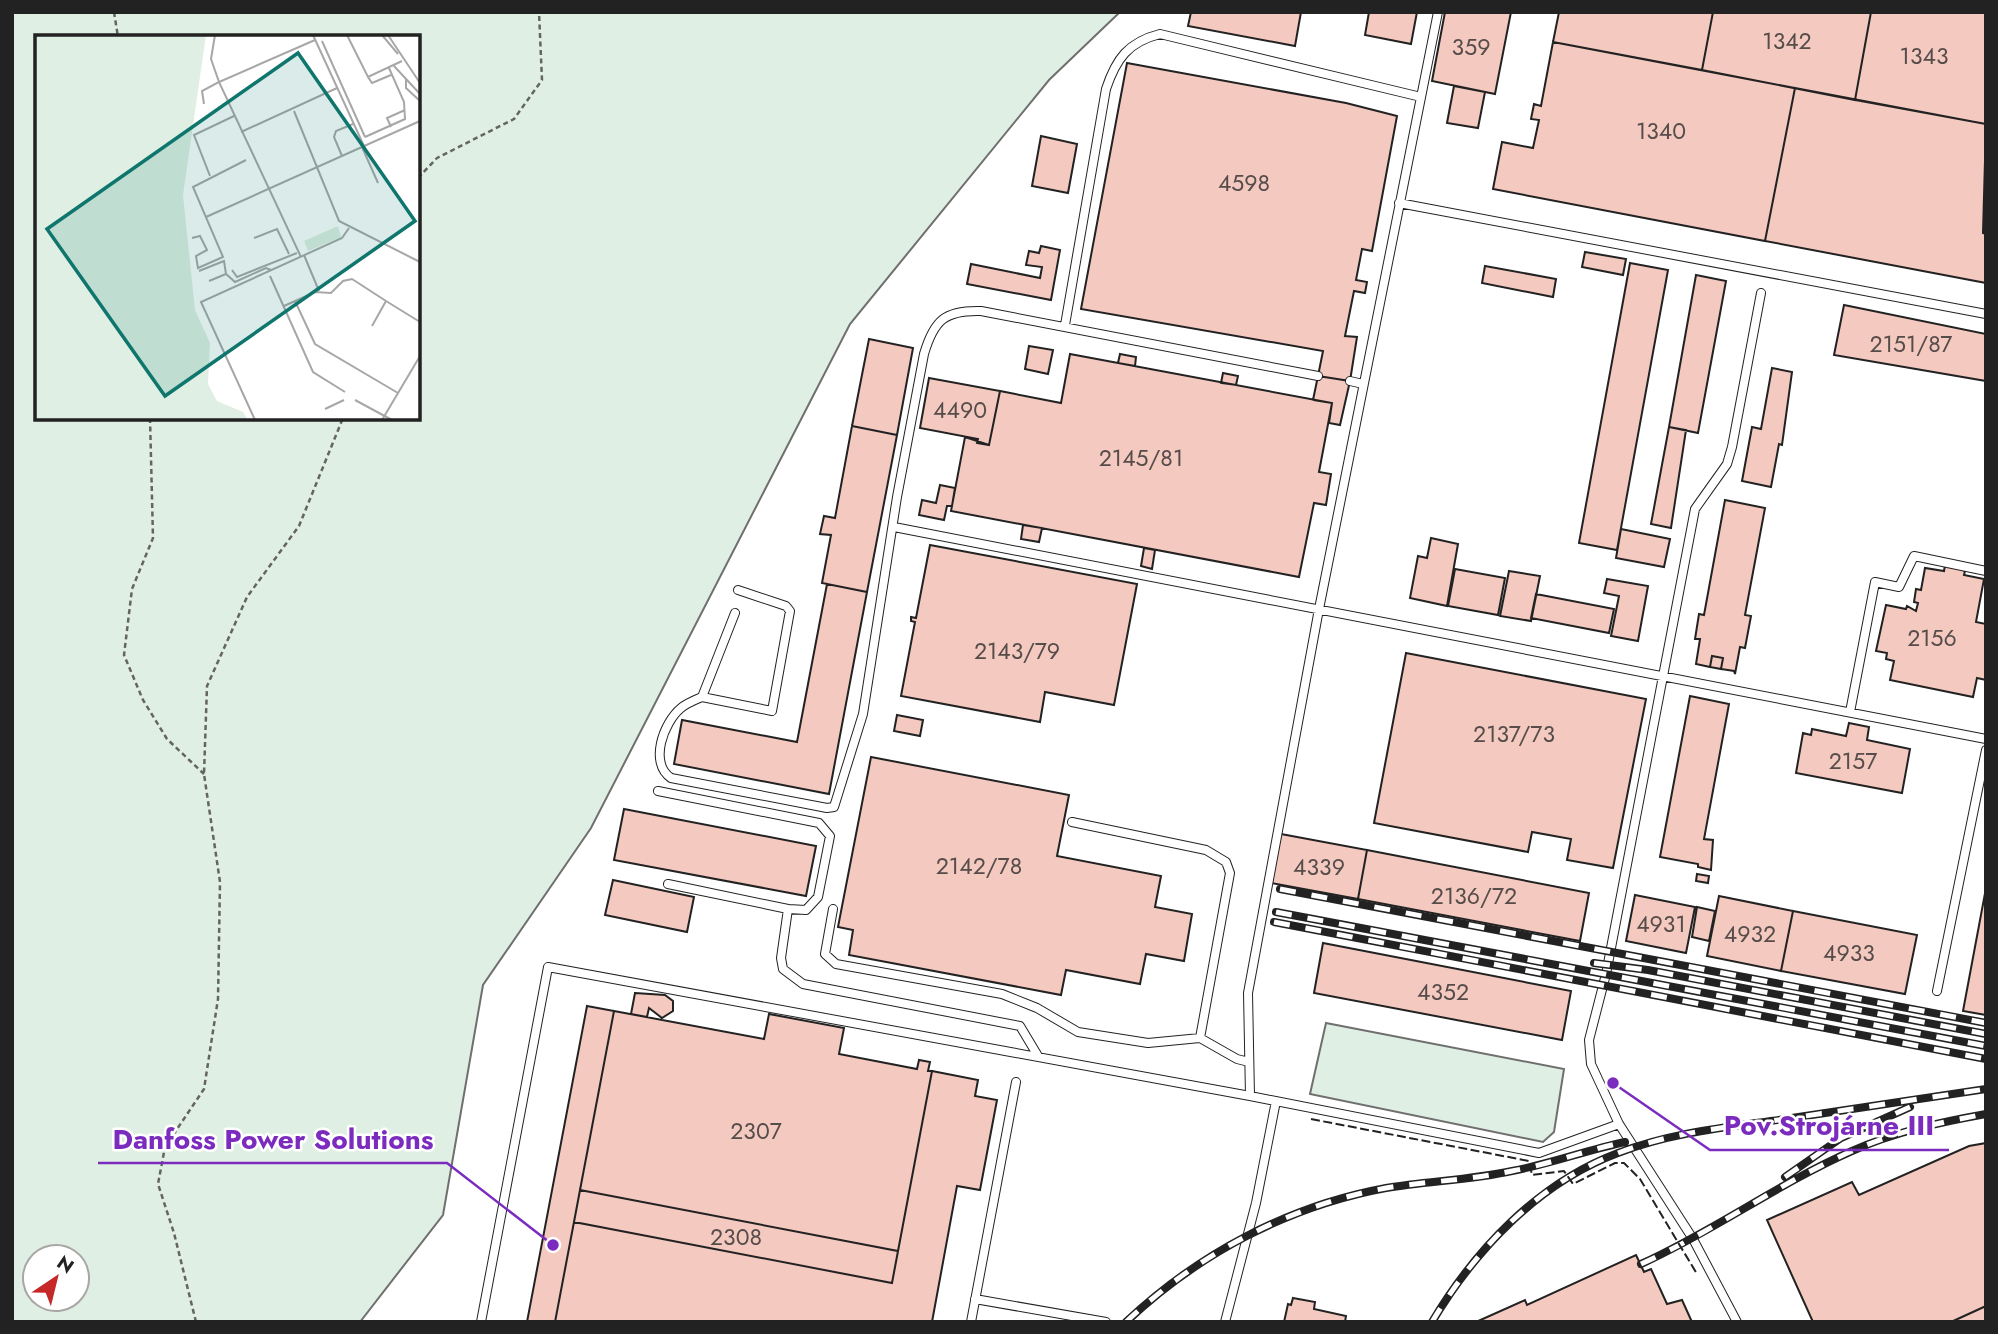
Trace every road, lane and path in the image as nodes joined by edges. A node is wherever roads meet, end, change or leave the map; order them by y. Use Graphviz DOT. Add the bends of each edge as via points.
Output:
graph roads {
  1 [pos="114,12"];
  2 [pos="539,12"];
  3 [pos="1438,12"];
  4 [pos="118,35"];
  5 [pos="1421,97"];
  6 [pos="420,176"];
  7 [pos="1399,203"];
  8 [pos="1761,293"];
  9 [pos="1986,314"];
  10 [pos="1065,326"];
  11 [pos="1318,376"];
  12 [pos="1350,382"];
  13 [pos="1363,384"];
  14 [pos="150,420"];
  15 [pos="342,420"];
  16 [pos="894,527"];
  17 [pos="1986,572"];
  18 [pos="738,590"];
  19 [pos="1319,609"];
  20 [pos="735,614"];
  21 [pos="1661,676"];
  22 [pos="702,696"];
  23 [pos="1850,712"];
  24 [pos="1986,739"];
  25 [pos="1986,750"];
  26 [pos="204,774"];
  27 [pos="657,791"];
  28 [pos="1072,822"];
  29 [pos="668,884"];
  30 [pos="788,909"];
  31 [pos="833,909"];
  32 [pos="1937,991"];
  33 [pos="1200,1038"];
  34 [pos="1038,1056"];
  35 [pos="1249,1062"];
  36 [pos="1016,1082"];
  37 [pos="1250,1096"];
  38 [pos="1276,1101"];
  39 [pos="1619,1124"];
  40 [pos="975,1299"];
  41 [pos="1057,1317"];
  42 [pos="196,1322"];
  43 [pos="481,1322"];
  44 [pos="971,1322"];
  45 [pos="1106,1322"];
  46 [pos="1225,1322"];
  47 [pos="1737,1322"];
  1 -- 4 [label="path"];
  2 -- 6 [label="path" via="542,80 514,119 437,158"];
  3 -- 5 [label="lane"];
  5 -- 7 [label="lane"];
  5 -- 10 [label="lane" via="1160,34 1134,44 1114,64 1106,89"];
  7 -- 9 [label="lane"];
  7 -- 13 [label="lane"];
  8 -- 21 [label="lane" via="1732,447 1727,464 1695,509"];
  10 -- 11 [label="lane"];
  10 -- 16 [label="lane" via="967,310 935,325 924,354"];
  12 -- 13 [label="lane"];
  13 -- 19 [label="lane"];
  14 -- 26 [label="path" via="153,538 132,589 124,655 143,700 167,739"];
  15 -- 26 [label="path" via="299,526 247,597 207,685"];
  16 -- 19 [label="lane"];
  16 -- 22 [label="lane" via="863,713 834,807 671,778 663,772 661,744 669,722 681,708"];
  17 -- 23 [label="lane" via="1914,556 1899,587 1875,582"];
  18 -- 22 [label="lane" via="790,611 772,711"];
  19 -- 21 [label="lane"];
  19 -- 35 [label="lane" via="1248,993"];
  20 -- 22 [label="lane"];
  21 -- 23 [label="lane"];
  21 -- 39 [label="lane" via="1588,1050"];
  23 -- 24 [label="lane"];
  25 -- 32 [label="lane"];
  26 -- 42 [label="path" via="220,881 218,999 204,1089 165,1147 158,1184"];
  27 -- 30 [label="lane" via="820,823 830,836 818,897 806,910"];
  28 -- 33 [label="lane" via="1206,850 1226,862 1230,873"];
  29 -- 30 [label="lane"];
  30 -- 34 [label="lane" via="781,958 789,976 803,984 1020,1026"];
  31 -- 33 [label="lane" via="825,954 836,964 1002,994 1077,1032 1148,1042"];
  33 -- 35 [label="lane"];
  34 -- 37 [label="lane"];
  34 -- 43 [label="lane" via="548,967"];
  35 -- 37 [label="lane"];
  36 -- 40 [label="lane"];
  37 -- 38 [label="lane"];
  38 -- 39 [label="lane" via="1539,1153"];
  38 -- 46 [label="lane" via="1254,1214"];
  39 -- 47 [label="lane" via="1693,1239"];
  40 -- 41 [label="lane"];
  40 -- 44 [label="lane"];
  41 -- 45 [label="lane"];
}
